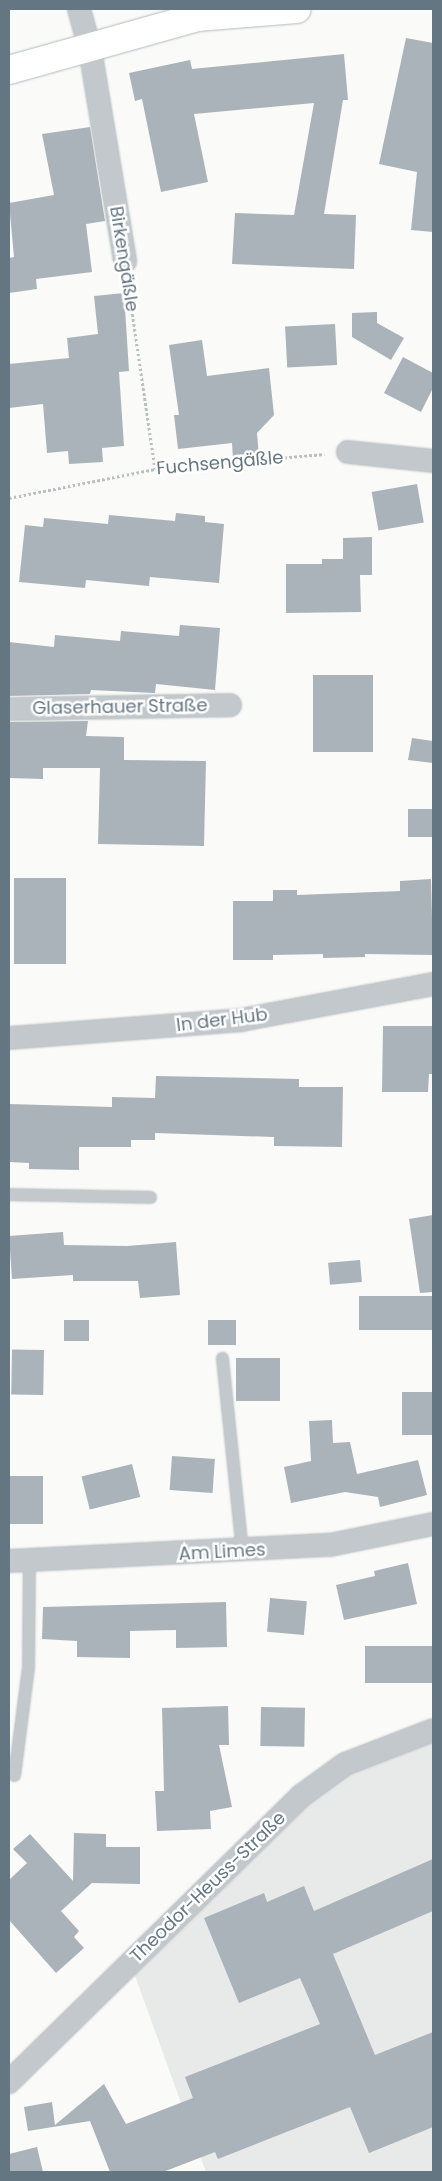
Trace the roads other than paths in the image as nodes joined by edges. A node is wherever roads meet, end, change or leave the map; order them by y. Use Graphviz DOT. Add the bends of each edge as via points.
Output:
graph roads {
  1 [pos="79,9"];
  2 [pos="297,9"];
  3 [pos="90,49"];
  4 [pos="9,70"];
  5 [pos="124,261"];
  6 [pos="348,452"];
  7 [pos="433,461"];
  8 [pos="230,705"];
  9 [pos="9,709"];
  10 [pos="433,984"];
  11 [pos="9,1038"];
  12 [pos="9,1194"];
  13 [pos="150,1197"];
  14 [pos="222,1358"];
  15 [pos="433,1524"];
  16 [pos="242,1552"];
  17 [pos="19,1561"];
  18 [pos="433,1730"];
  19 [pos="14,1775"];
  20 [pos="9,2082"];
  1 -- 3 [label="street, Birkengäßle"];
  2 -- 3 [label="main road" via="197,17"];
  3 -- 4 [label="main road"];
  3 -- 5 [label="street, Birkengäßle"];
  6 -- 7 [label="street"];
  8 -- 9 [label="street, Glaserhauer Straße"];
  10 -- 11 [label="street, In der Hub" via="240,1020"];
  12 -- 13 [label="lane"];
  14 -- 16 [label="lane"];
  15 -- 16 [label="street, Am Limes" via="330,1546"];
  16 -- 17 [label="street, Am Limes"];
  17 -- 19 [label="lane" via="28,1668"];
  18 -- 20 [label="street, Theodor-Heuss-Straße" via="345,1764 301,1796"];
}
